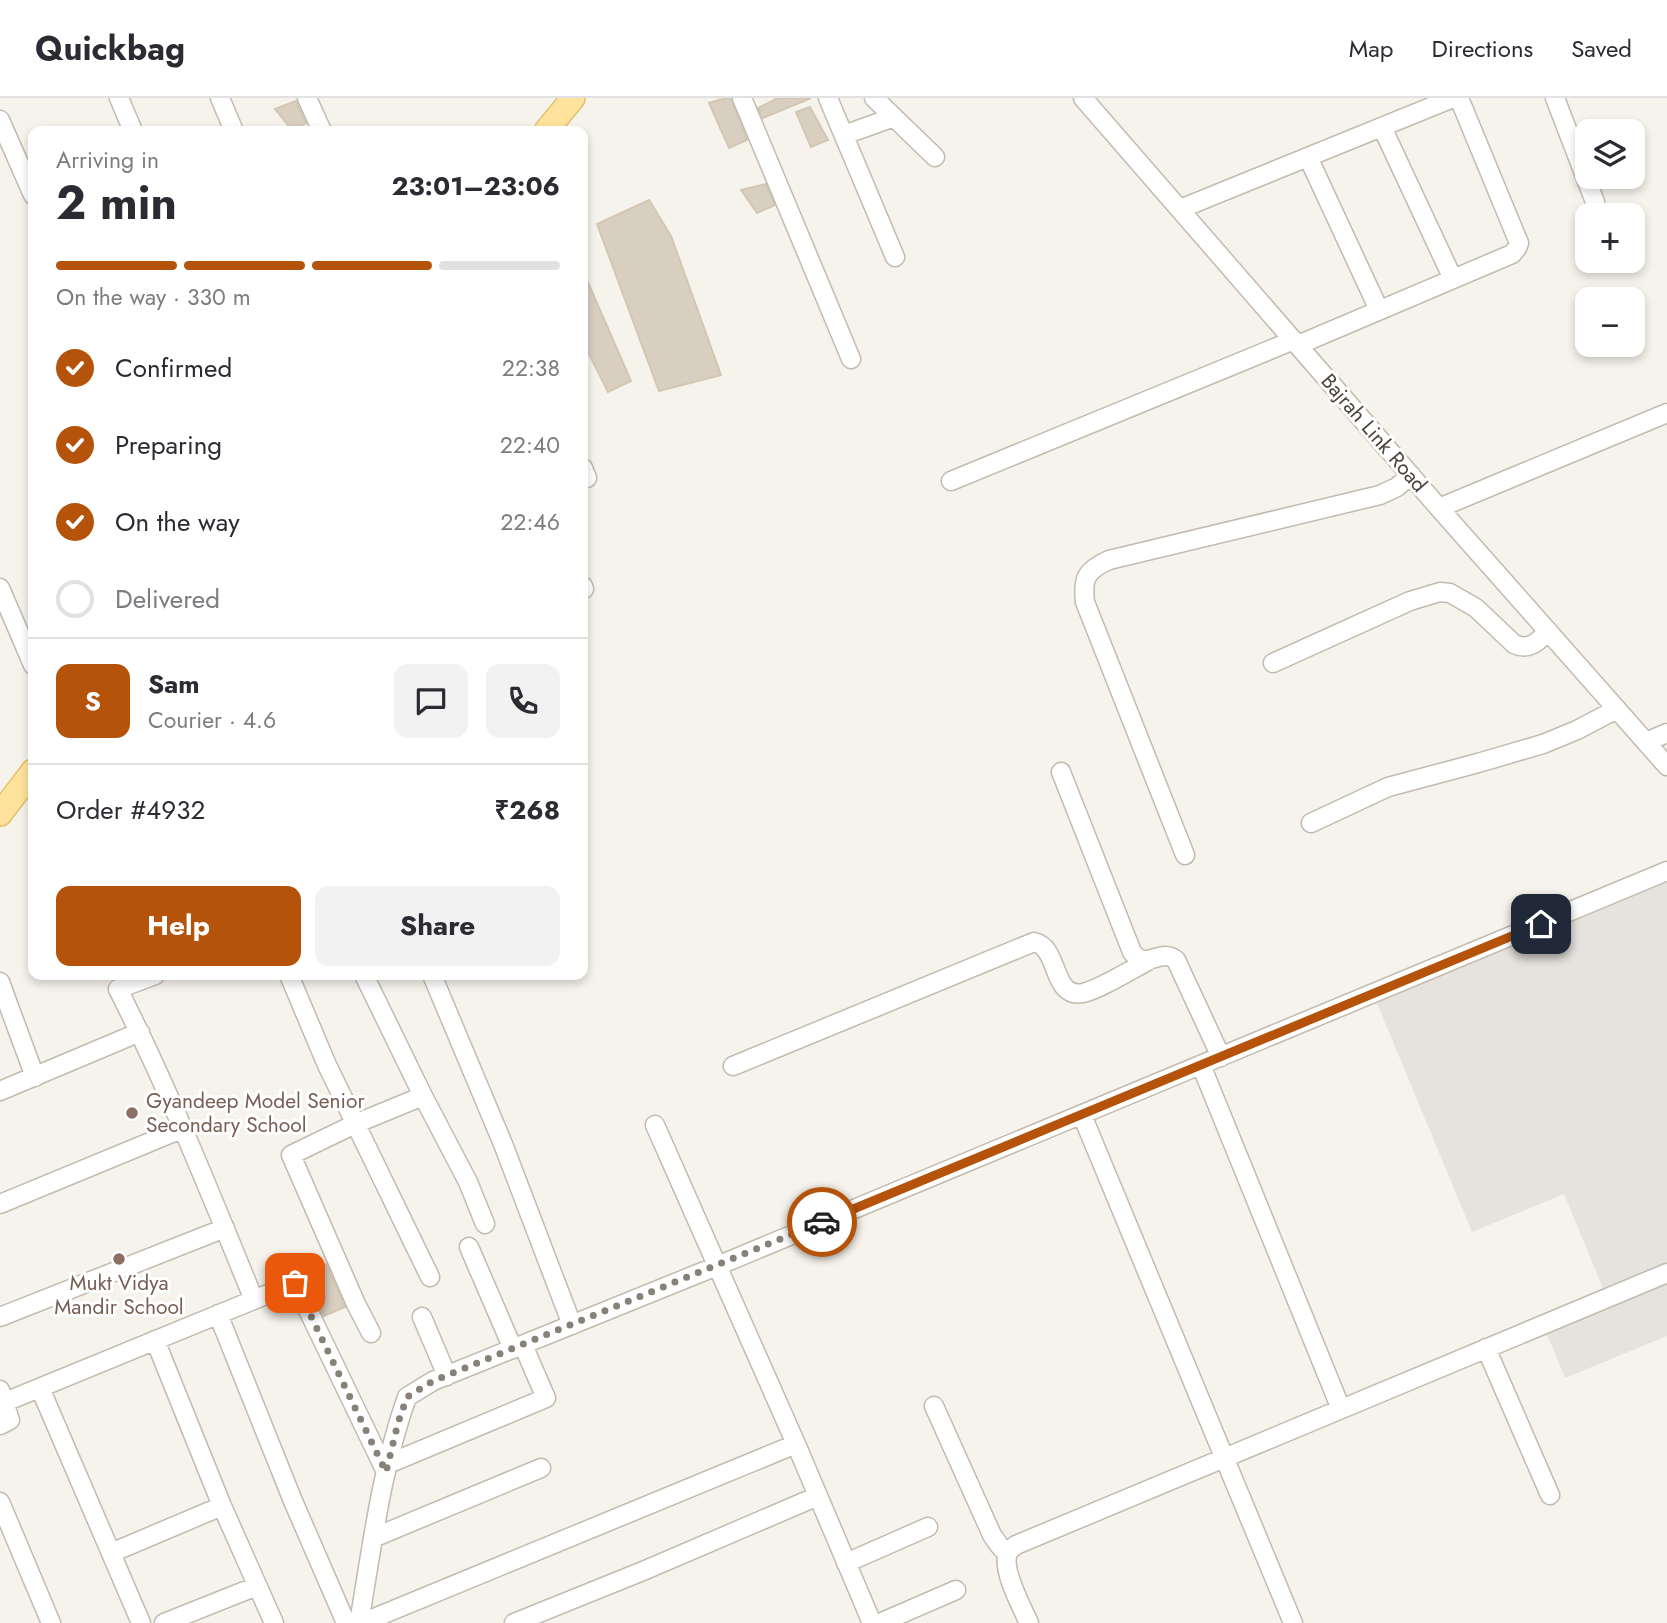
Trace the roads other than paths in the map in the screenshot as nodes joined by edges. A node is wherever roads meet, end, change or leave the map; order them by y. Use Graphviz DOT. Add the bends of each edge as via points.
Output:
graph roads {
  1 [pos="119,98"];
  2 [pos="220,98"];
  3 [pos="307,98"];
  4 [pos="742,98"];
  5 [pos="828,98"];
  6 [pos="874,98"];
  7 [pos="1083,98"];
  8 [pos="1453,98"];
  9 [pos="1459,98"];
  10 [pos="1555,98"];
  11 [pos="567,101"];
  12 [pos="894,117"];
  13 [pos="0,120"];
  14 [pos="131,126"];
  15 [pos="232,126"];
  16 [pos="320,126"];
  17 [pos="550,126"];
  18 [pos="1382,127"];
  19 [pos="844,135"];
  20 [pos="935,157"];
  21 [pos="1308,157"];
  22 [pos="28,184"];
  23 [pos="1595,202"];
  24 [pos="1180,209"];
  25 [pos="895,257"];
  26 [pos="1453,279"];
  27 [pos="1379,310"];
  28 [pos="1296,343"];
  29 [pos="851,359"];
  30 [pos="1667,413"];
  31 [pos="1410,475"];
  32 [pos="951,481"];
  33 [pos="1439,508"];
  34 [pos="0,588"];
  35 [pos="1548,631"];
  36 [pos="28,653"];
  37 [pos="1273,663"];
  38 [pos="1617,709"];
  39 [pos="1667,733"];
  40 [pos="1646,742"];
  41 [pos="1667,766"];
  42 [pos="1060,772"];
  43 [pos="28,777"];
  44 [pos="2,807"];
  45 [pos="1311,823"];
  46 [pos="1185,855"];
  47 [pos="1667,871"];
  48 [pos="1147,961"];
  49 [pos="142,980"];
  50 [pos="291,980"];
  51 [pos="366,980"];
  52 [pos="434,980"];
  53 [pos="0,982"];
  54 [pos="140,1032"];
  55 [pos="1221,1057"];
  56 [pos="1201,1065"];
  57 [pos="733,1066"];
  58 [pos="35,1077"];
  59 [pos="0,1091"];
  60 [pos="423,1096"];
  61 [pos="1082,1115"];
  62 [pos="355,1124"];
  63 [pos="655,1125"];
  64 [pos="184,1128"];
  65 [pos="0,1204"];
  66 [pos="485,1224"];
  67 [pos="225,1228"];
  68 [pos="470,1247"];
  69 [pos="717,1266"];
  70 [pos="1667,1273"];
  71 [pos="430,1277"];
  72 [pos="254,1300"];
  73 [pos="218,1314"];
  74 [pos="0,1317"];
  75 [pos="422,1317"];
  76 [pos="572,1325"];
  77 [pos="371,1333"];
  78 [pos="155,1340"];
  79 [pos="518,1347"];
  80 [pos="1486,1348"];
  81 [pos="447,1376"];
  82 [pos="40,1388"];
  83 [pos="2,1396"];
  84 [pos="933,1406"];
  85 [pos="1341,1409"];
  86 [pos="0,1425"];
  87 [pos="796,1444"];
  88 [pos="1224,1458"];
  89 [pos="387,1468"];
  90 [pos="541,1468"];
  91 [pos="1550,1495"];
  92 [pos="818,1496"];
  93 [pos="0,1502"];
  94 [pos="222,1506"];
  95 [pos="928,1527"];
  96 [pos="373,1538"];
  97 [pos="111,1553"];
  98 [pos="1007,1554"];
  99 [pos="846,1563"];
  100 [pos="257,1586"];
  101 [pos="956,1590"];
  102 [pos="51,1623"];
  103 [pos="141,1623"];
  104 [pos="164,1623"];
  105 [pos="274,1623"];
  106 [pos="346,1623"];
  107 [pos="360,1623"];
  108 [pos="514,1623"];
  109 [pos="872,1623"];
  110 [pos="880,1623"];
  111 [pos="1030,1623"];
  112 [pos="1293,1623"];
  1 -- 14 [label="street"];
  2 -- 15 [label="street"];
  3 -- 16 [label="street"];
  4 -- 29 [label="street"];
  5 -- 19 [label="street"];
  6 -- 12 [label="street"];
  7 -- 24 [label="street, Bajrah Link Road"];
  8 -- 18 [label="street"];
  9 -- 26 [label="street" via="1519,243 1512,254"];
  10 -- 23 [label="street"];
  11 -- 17 [label="main road"];
  12 -- 19 [label="street"];
  12 -- 20 [label="street"];
  13 -- 22 [label="street"];
  18 -- 21 [label="street"];
  18 -- 26 [label="street"];
  19 -- 25 [label="street"];
  21 -- 24 [label="street"];
  21 -- 27 [label="street"];
  24 -- 28 [label="street, Bajrah Link Road"];
  26 -- 27 [label="street"];
  27 -- 28 [label="street"];
  28 -- 31 [label="street, Bajrah Link Road"];
  28 -- 32 [label="street"];
  30 -- 33 [label="street"];
  31 -- 33 [label="street, Bajrah Link Road"];
  31 -- 46 [label="street" via="1380,495 1110,560 1087,574 1085,602"];
  33 -- 35 [label="street, Bajrah Link Road"];
  34 -- 36 [label="street"];
  35 -- 37 [label="street" via="1521,648 1476,608 1440,592"];
  35 -- 38 [label="street, Bajrah Link Road"];
  38 -- 40 [label="street, Bajrah Link Road"];
  38 -- 45 [label="street" via="1543,744 1388,787"];
  39 -- 40 [label="street"];
  40 -- 41 [label="street, Bajrah Link Road"];
  42 -- 48 [label="street" via="1129,945 1136,958"];
  43 -- 44 [label="main road"];
  47 -- 55 [label="street"];
  48 -- 55 [label="street" via="1166,955 1176,960"];
  48 -- 57 [label="street" via="1088,992 1072,994 1048,952 1039,942 1031,943"];
  49 -- 54 [label="street" via="118,989"];
  50 -- 62 [label="street"];
  51 -- 60 [label="street"];
  52 -- 76 [label="street"];
  53 -- 58 [label="street"];
  54 -- 58 [label="street"];
  54 -- 64 [label="street"];
  55 -- 56 [label="street"];
  56 -- 61 [label="street"];
  56 -- 85 [label="street"];
  58 -- 59 [label="street"];
  60 -- 62 [label="street"];
  60 -- 66 [label="street"];
  61 -- 69 [label="street"];
  61 -- 88 [label="street"];
  62 -- 71 [label="street"];
  62 -- 77 [label="street" via="291,1155"];
  63 -- 69 [label="street"];
  64 -- 65 [label="street"];
  64 -- 67 [label="street"];
  67 -- 72 [label="street"];
  67 -- 74 [label="street"];
  68 -- 79 [label="street"];
  69 -- 76 [label="street"];
  69 -- 87 [label="street"];
  70 -- 80 [label="street"];
  72 -- 73 [label="street"];
  72 -- 89 [label="street" via="295,1283"];
  73 -- 78 [label="street"];
  73 -- 106 [label="street"];
  75 -- 81 [label="street"];
  76 -- 79 [label="street"];
  78 -- 82 [label="street"];
  78 -- 94 [label="street"];
  79 -- 81 [label="street"];
  79 -- 89 [label="street" via="546,1398"];
  80 -- 85 [label="street"];
  80 -- 91 [label="street"];
  81 -- 89 [label="street" via="407,1397"];
  82 -- 83 [label="street"];
  82 -- 97 [label="street"];
  83 -- 86 [label="street" via="10,1420"];
  84 -- 98 [label="street" via="992,1535"];
  85 -- 88 [label="street"];
  87 -- 92 [label="street"];
  87 -- 107 [label="street"];
  88 -- 98 [label="street" via="1016,1545"];
  88 -- 112 [label="street"];
  89 -- 96 [label="street"];
  90 -- 96 [label="street"];
  92 -- 99 [label="street"];
  92 -- 108 [label="street"];
  93 -- 102 [label="street"];
  94 -- 97 [label="street"];
  94 -- 100 [label="street"];
  95 -- 99 [label="street"];
  96 -- 107 [label="street"];
  97 -- 103 [label="street"];
  98 -- 111 [label="street" via="1006,1570"];
  99 -- 109 [label="street"];
  100 -- 104 [label="street"];
  100 -- 105 [label="street"];
  101 -- 110 [label="street"];
}
